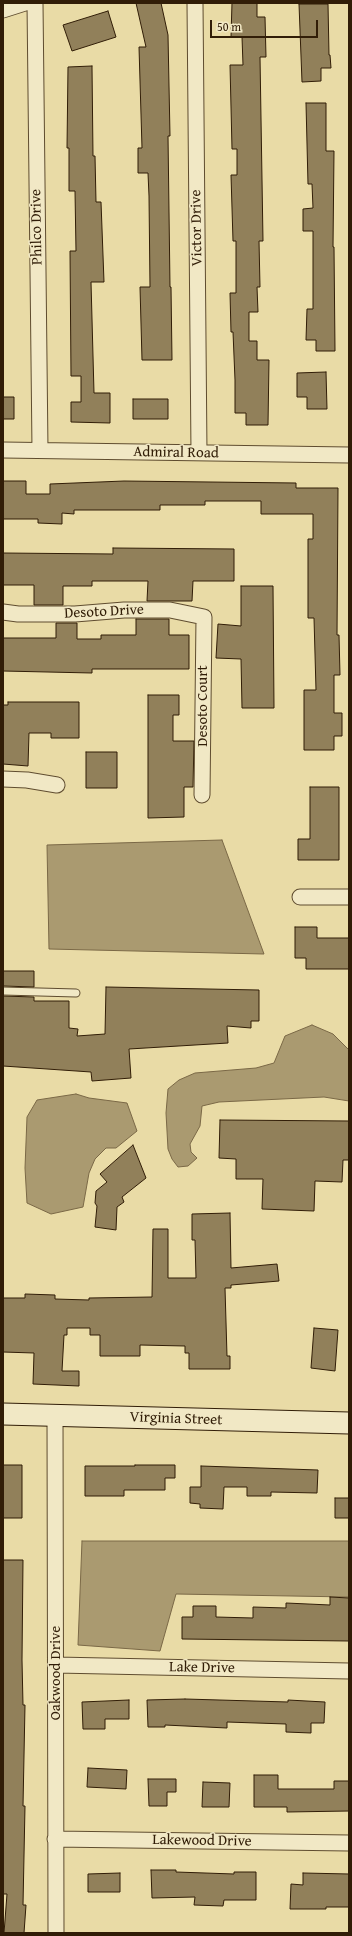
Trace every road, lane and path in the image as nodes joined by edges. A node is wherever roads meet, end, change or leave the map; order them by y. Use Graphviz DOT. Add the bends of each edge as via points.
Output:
graph roads {
  1 [pos="25,3"];
  2 [pos="35,3"];
  3 [pos="195,3"];
  4 [pos="3,10"];
  5 [pos="3,450"];
  6 [pos="40,450"];
  7 [pos="199,453"];
  8 [pos="349,455"];
  9 [pos="3,612"];
  10 [pos="204,617"];
  11 [pos="3,779"];
  12 [pos="57,784"];
  13 [pos="202,795"];
  14 [pos="300,897"];
  15 [pos="349,898"];
  16 [pos="3,991"];
  17 [pos="76,993"];
  18 [pos="3,1414"];
  19 [pos="55,1414"];
  20 [pos="349,1423"];
  21 [pos="56,1665"];
  22 [pos="349,1671"];
  23 [pos="55,1839"];
  24 [pos="349,1843"];
  25 [pos="56,1933"];
  1 -- 4 [label="street"];
  2 -- 6 [label="street, Philco Drive"];
  3 -- 7 [label="street, Victor Drive"];
  5 -- 6 [label="street, Admiral Road"];
  6 -- 7 [label="street, Admiral Road"];
  7 -- 8 [label="street, Admiral Road"];
  9 -- 10 [label="street, Desoto Drive" via="75,614 170,610"];
  10 -- 13 [label="street, Desoto Court"];
  11 -- 12 [label="street"];
  14 -- 15 [label="street"];
  16 -- 17 [label="lane"];
  18 -- 19 [label="street, Virginia Street"];
  19 -- 20 [label="street, Virginia Street"];
  19 -- 21 [label="street, Oakwood Drive"];
  21 -- 22 [label="street, Lake Drive"];
  21 -- 23 [label="street, Oakwood Drive"];
  23 -- 24 [label="street, Lakewood Drive"];
  23 -- 25 [label="street, Oakwood Drive"];
}
